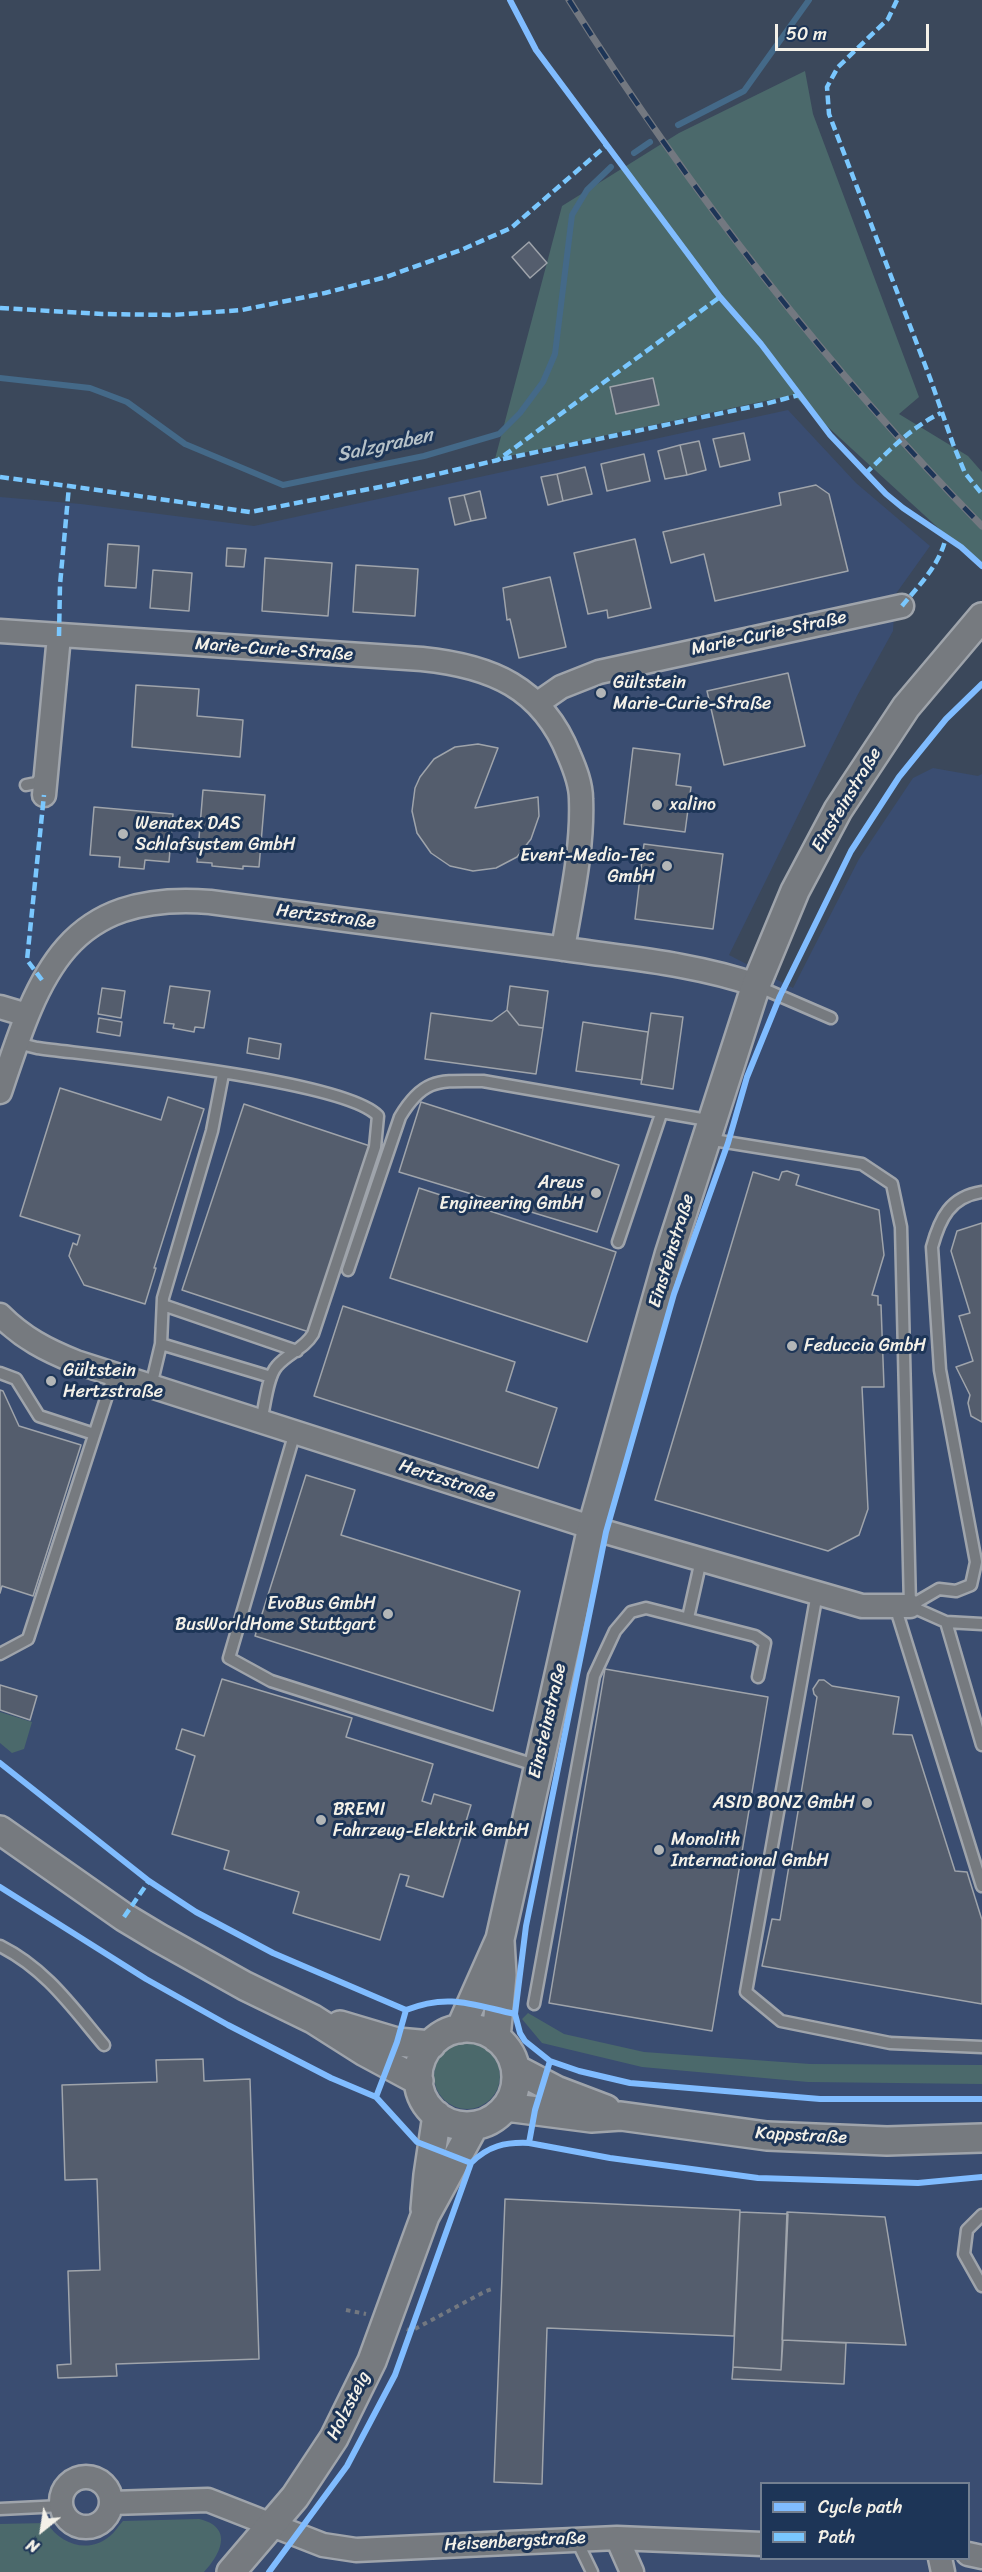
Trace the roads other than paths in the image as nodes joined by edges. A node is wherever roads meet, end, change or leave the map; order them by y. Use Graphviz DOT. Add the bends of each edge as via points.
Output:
graph roads {
  1 [pos="902,606"];
  2 [pos="980,619"];
  3 [pos="0,631"];
  4 [pos="59,636"];
  5 [pos="538,703"];
  6 [pos="35,790"];
  7 [pos="563,949"];
  8 [pos="756,985"];
  9 [pos="0,1008"];
  10 [pos="27,1015"];
  11 [pos="831,1018"];
  12 [pos="17,1043"];
  13 [pos="223,1074"];
  14 [pos="0,1092"];
  15 [pos="661,1114"];
  16 [pos="710,1130"];
  17 [pos="982,1191"];
  18 [pos="618,1242"];
  19 [pos="348,1270"];
  20 [pos="163,1305"];
  21 [pos="0,1315"];
  22 [pos="161,1344"];
  23 [pos="297,1350"];
  24 [pos="0,1374"];
  25 [pos="114,1374"];
  26 [pos="271,1377"];
  27 [pos="151,1386"];
  28 [pos="261,1421"];
  29 [pos="295,1432"];
  30 [pos="94,1434"];
  31 [pos="592,1527"];
  32 [pos="701,1560"];
  33 [pos="817,1593"];
  34 [pos="902,1606"];
  35 [pos="688,1618"];
  36 [pos="946,1622"];
  37 [pos="982,1624"];
  38 [pos="0,1654"];
  39 [pos="758,1677"];
  40 [pos="982,1745"];
  41 [pos="538,1766"];
  42 [pos="0,1830"];
  43 [pos="982,1886"];
  44 [pos="500,1939"];
  45 [pos="0,1946"];
  46 [pos="534,2004"];
  47 [pos="313,2019"];
  48 [pos="460,2029"];
  49 [pos="496,2038"];
  50 [pos="431,2045"];
  51 [pos="104,2046"];
  52 [pos="982,2047"];
  53 [pos="516,2069"];
  54 [pos="419,2081"];
  55 [pos="506,2107"];
  56 [pos="437,2115"];
  57 [pos="621,2116"];
  58 [pos="474,2126"];
  59 [pos="982,2138"];
  60 [pos="982,2215"];
  61 [pos="425,2216"];
  62 [pos="982,2286"];
  63 [pos="111,2503"];
  64 [pos="62,2506"];
  65 [pos="0,2509"];
  66 [pos="273,2524"];
  67 [pos="576,2538"];
  68 [pos="617,2538"];
  69 [pos="760,2544"];
  70 [pos="231,2572"];
  71 [pos="592,2572"];
  72 [pos="632,2572"];
  1 -- 5 [label="street, Marie-Curie-Straße" via="599,672 561,687"];
  2 -- 8 [label="street, Einsteinstraße" via="906,707 838,810 790,902"];
  3 -- 4 [label="street, Marie-Curie-Straße"];
  4 -- 5 [label="street, Marie-Curie-Straße" via="455,663 498,676"];
  4 -- 6 [label="street" via="46,769"];
  5 -- 7 [label="street, Marie-Curie-Straße" via="555,724 566,747 581,796 581,827"];
  7 -- 8 [label="street, Hertzstraße" via="712,973"];
  7 -- 10 [label="street, Hertzstraße" via="210,902 169,900 109,916 76,937 42,980"];
  8 -- 11 [label="lane"];
  8 -- 16 [label="street, Einsteinstraße"];
  9 -- 10 [label="street"];
  10 -- 12 [label="street, Hertzstraße"];
  12 -- 13 [label="lane"];
  12 -- 14 [label="street, Hertzstraße"];
  13 -- 20 [label="lane" via="212,1131"];
  13 -- 23 [label="lane" via="331,1094 371,1109 378,1116 375,1147 313,1334"];
  15 -- 16 [label="lane"];
  15 -- 18 [label="lane"];
  15 -- 19 [label="lane" via="483,1081 427,1085 411,1099 400,1117"];
  16 -- 31 [label="street, Einsteinstraße" via="669,1255"];
  16 -- 34 [label="lane" via="862,1164 892,1184 901,1227"];
  17 -- 34 [label="lane" via="965,1194 948,1209 932,1247 940,1370 976,1562 971,1585 956,1591 939,1589"];
  20 -- 22 [label="lane"];
  20 -- 23 [label="lane"];
  21 -- 25 [label="street, Hertzstraße" via="42,1349"];
  22 -- 26 [label="lane"];
  22 -- 27 [label="lane"];
  23 -- 26 [label="lane" via="276,1367"];
  24 -- 30 [label="lane" via="16,1379 39,1416"];
  25 -- 27 [label="street, Hertzstraße"];
  25 -- 30 [label="lane"];
  26 -- 28 [label="lane"];
  27 -- 28 [label="street, Hertzstraße"];
  28 -- 29 [label="street, Hertzstraße"];
  29 -- 31 [label="street, Hertzstraße"];
  29 -- 41 [label="lane" via="229,1658 271,1682"];
  30 -- 38 [label="lane" via="28,1639"];
  31 -- 32 [label="street, Hertzstraße"];
  31 -- 41 [label="street, Einsteinstraße"];
  32 -- 33 [label="street, Hertzstraße"];
  32 -- 35 [label="lane"];
  33 -- 34 [label="street, Hertzstraße" via="862,1606"];
  33 -- 52 [label="lane" via="746,1992 781,2021 890,2043"];
  34 -- 36 [label="lane"];
  34 -- 43 [label="lane"];
  35 -- 39 [label="lane" via="755,1636 765,1643"];
  35 -- 46 [label="lane" via="646,1608 631,1612 615,1630 597,1669"];
  36 -- 37 [label="lane"];
  36 -- 40 [label="lane"];
  41 -- 44 [label="street, Einsteinstraße"];
  42 -- 47 [label="street" via="150,1933"];
  44 -- 48 [label="street, Einsteinstraße"];
  44 -- 49 [label="street, Einsteinstraße" via="502,1975"];
  45 -- 51 [label="lane" via="51,1980"];
  47 -- 50 [label="street" via="397,2042"];
  47 -- 54 [label="street"];
  48 -- 49 [label="street" via="479,2030"];
  48 -- 50 [label="street" via="444,2034"];
  49 -- 53 [label="street"];
  50 -- 54 [label="street" via="421,2062"];
  53 -- 55 [label="street" via="514,2089"];
  53 -- 57 [label="street, Kappstraße"];
  54 -- 56 [label="street" via="424,2100"];
  55 -- 57 [label="street, Kappstraße" via="591,2118"];
  55 -- 58 [label="street" via="491,2120"];
  56 -- 58 [label="street" via="454,2124"];
  56 -- 61 [label="street, Holzsteig"];
  57 -- 59 [label="street, Kappstraße" via="767,2136 886,2141"];
  58 -- 61 [label="street, Holzsteig"];
  60 -- 62 [label="lane" via="967,2230 964,2254"];
  61 -- 66 [label="street, Holzsteig" via="372,2361 334,2438"];
  63 -- 64 [label="street" via="102,2521 83,2527 65,2516"];
  63 -- 64 [label="street" via="104,2484 85,2477 67,2486"];
  63 -- 66 [label="street, Heisenbergstraße" via="208,2500"];
  64 -- 65 [label="lane"];
  66 -- 67 [label="street, Heisenbergstraße" via="323,2545 356,2550"];
  66 -- 70 [label="street, Holzsteig"];
  67 -- 68 [label="street, Heisenbergstraße"];
  67 -- 71 [label="lane"];
  68 -- 69 [label="street, Heisenbergstraße"];
  68 -- 72 [label="street"];
}
